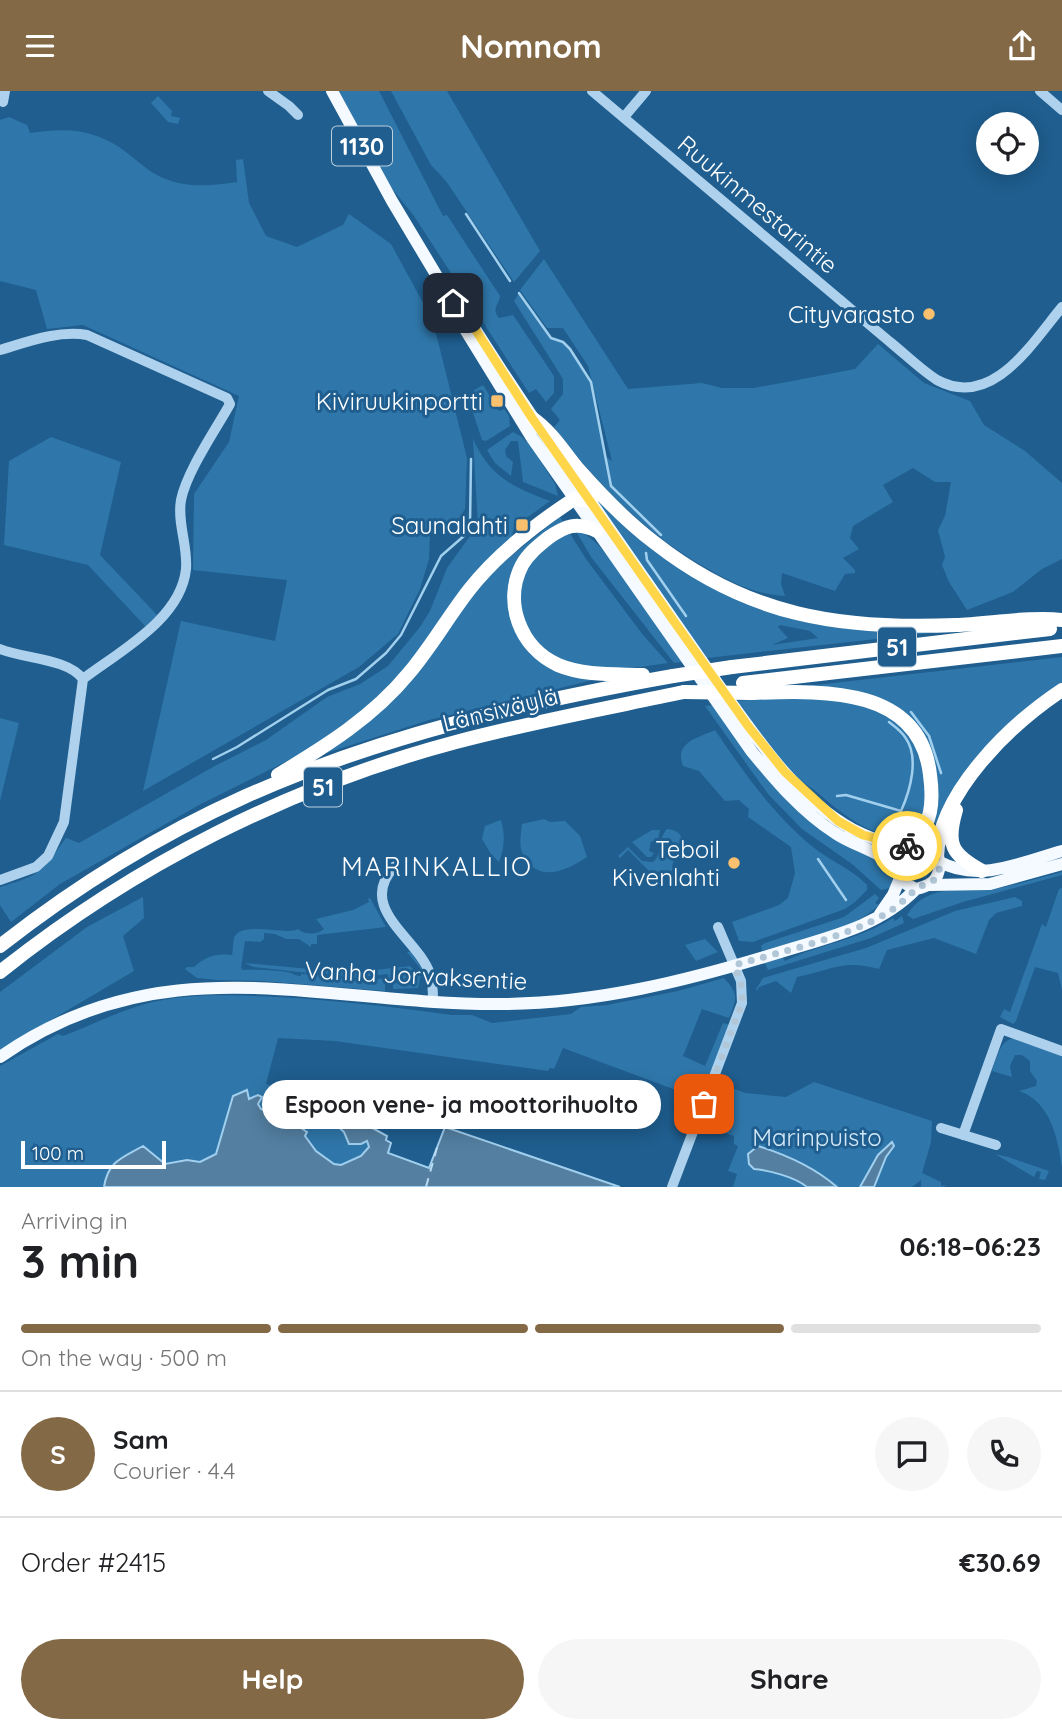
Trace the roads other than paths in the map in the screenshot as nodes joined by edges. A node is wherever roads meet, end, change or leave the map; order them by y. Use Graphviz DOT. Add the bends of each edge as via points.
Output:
graph roads {
  1 [pos="268,91"];
  2 [pos="332,91"];
  3 [pos="592,91"];
  4 [pos="646,91"];
  5 [pos="1040,91"];
  6 [pos="1062,110"];
  7 [pos="298,115"];
  8 [pos="624,117"];
  9 [pos="1062,307"];
  10 [pos="0,350"];
  11 [pos="515,402"];
  12 [pos="532,418"];
  13 [pos="540,433"];
  14 [pos="574,499"];
  15 [pos="591,501"];
  16 [pos="597,531"];
  17 [pos="1062,620"];
  18 [pos="1062,627"];
  19 [pos="1062,646"];
  20 [pos="0,649"];
  21 [pos="673,676"];
  22 [pos="83,679"];
  23 [pos="747,688"];
  24 [pos="1062,690"];
  25 [pos="959,791"];
  26 [pos="244,797"];
  27 [pos="912,846"];
  28 [pos="1062,851"];
  29 [pos="938,859"];
  30 [pos="1062,864"];
  31 [pos="395,866"];
  32 [pos="982,871"];
  33 [pos="899,873"];
  34 [pos="0,880"];
  35 [pos="923,887"];
  36 [pos="875,919"];
  37 [pos="718,927"];
  38 [pos="0,946"];
  39 [pos="735,965"];
  40 [pos="0,972"];
  41 [pos="433,1001"];
  42 [pos="1062,1051"];
  43 [pos="0,1057"];
  44 [pos="941,1128"];
  45 [pos="964,1135"];
  46 [pos="996,1146"];
  47 [pos="672,1187"];
  1 -- 7 [label="street"];
  2 -- 11 [label="main road, 1130" via="460,321"];
  3 -- 8 [label="street, Ruukinmestarintie"];
  4 -- 8 [label="street"];
  5 -- 6 [label="street"];
  8 -- 9 [label="street, Ruukinmestarintie" via="890,342 947,384 976,387 1001,376"];
  10 -- 22 [label="street" via="37,338 87,335 228,398 230,404 181,499 186,564 171,607"];
  11 -- 12 [label="main road, 1130"];
  11 -- 13 [label="main road, 1130"];
  12 -- 13 [label="highway"];
  13 -- 14 [label="main road, 1130"];
  13 -- 15 [label="main road, 1130"];
  13 -- 17 [label="highway" via="653,542 695,571 784,612 858,624"];
  14 -- 15 [label="highway"];
  14 -- 16 [label="main road, 1130"];
  14 -- 26 [label="highway" via="490,567 409,673 366,717"];
  15 -- 27 [label="main road, 1130" via="785,772 838,821 863,835"];
  16 -- 21 [label="highway" via="567,526 522,565 514,601 526,639 545,657 578,670"];
  16 -- 33 [label="main road, 1130" via="776,782 824,826 880,856"];
  18 -- 21 [label="highway, Länsiväylä / 51, bridge"];
  19 -- 23 [label="highway, 51"];
  20 -- 22 [label="street" via="66,666"];
  21 -- 26 [label="highway, Länsiväylä / 51" via="445,726 345,757"];
  22 -- 34 [label="street" via="64,822 48,856 36,867"];
  23 -- 27 [label="highway" via="859,699 893,712 912,727 925,748 932,784 928,824"];
  23 -- 40 [label="highway, Länsiväylä / 51, bridge" via="684,692 454,742 353,775 252,815 176,854 99,899"];
  24 -- 25 [label="highway" via="1021,721"];
  25 -- 29 [label="highway" via="941,828"];
  25 -- 32 [label="highway" via="952,846"];
  26 -- 38 [label="highway, Länsiväylä / 51" via="162,837 84,884"];
  27 -- 29 [label="main road, 1130" via="923,847"];
  27 -- 33 [label="main road" via="899,860"];
  28 -- 32 [label="main road"];
  29 -- 32 [label="main road" via="956,869"];
  29 -- 35 [label="main road" via="937,876"];
  30 -- 35 [label="main road" via="990,884"];
  31 -- 41 [label="street" via="385,879 382,898 387,914 430,974"];
  33 -- 35 [label="main road, 1130" via="909,886"];
  33 -- 36 [label="main road" via="893,895"];
  35 -- 36 [label="main road, Vanha Jorvaksentie"];
  36 -- 39 [label="main road, Vanha Jorvaksentie"];
  37 -- 39 [label="street"];
  39 -- 41 [label="main road, Vanha Jorvaksentie" via="652,988 593,998 503,1004"];
  39 -- 47 [label="street" via="742,1003"];
  41 -- 43 [label="main road, Vanha Jorvaksentie" via="251,987 177,989 121,1001 60,1022"];
  42 -- 45 [label="street" via="1002,1029"];
  44 -- 45 [label="street"];
  45 -- 46 [label="street"];
}
